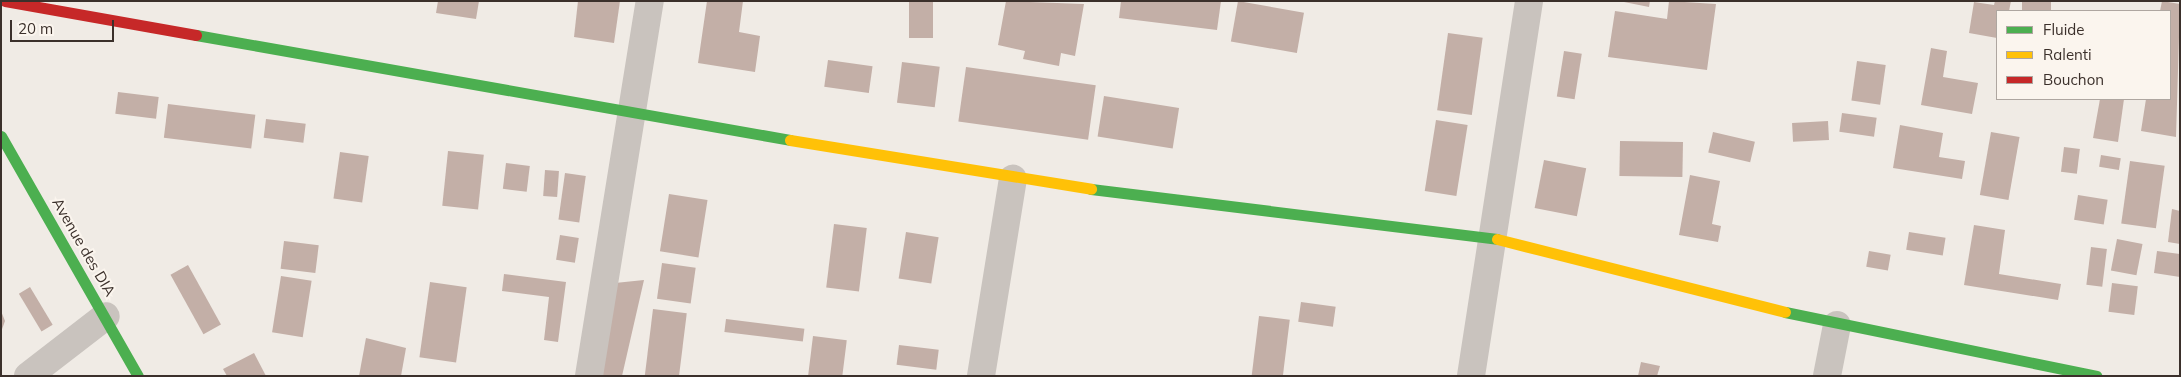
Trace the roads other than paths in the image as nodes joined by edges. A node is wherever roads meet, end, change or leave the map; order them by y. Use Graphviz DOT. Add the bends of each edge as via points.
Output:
graph roads {
  1 [pos="5,1"];
  2 [pos="650,1"];
  3 [pos="1529,1"];
  4 [pos="630,110"];
  5 [pos="1,136"];
  6 [pos="1013,179"];
  7 [pos="1495,239"];
  8 [pos="106,316"];
  9 [pos="1837,324"];
  10 [pos="28,376"];
  11 [pos="138,376"];
  12 [pos="589,376"];
  13 [pos="981,376"];
  14 [pos="1472,376"];
  15 [pos="1828,376"];
  16 [pos="2097,376"];
  1 -- 4 [label="street"];
  2 -- 4 [label="street"];
  3 -- 7 [label="street"];
  4 -- 6 [label="street"];
  4 -- 12 [label="street"];
  5 -- 8 [label="street, Avenue des DIA"];
  6 -- 7 [label="street"];
  6 -- 13 [label="street"];
  7 -- 9 [label="street"];
  7 -- 14 [label="street"];
  8 -- 10 [label="street"];
  8 -- 11 [label="street, Avenue des DIA"];
  9 -- 15 [label="street"];
  9 -- 16 [label="street"];
}
